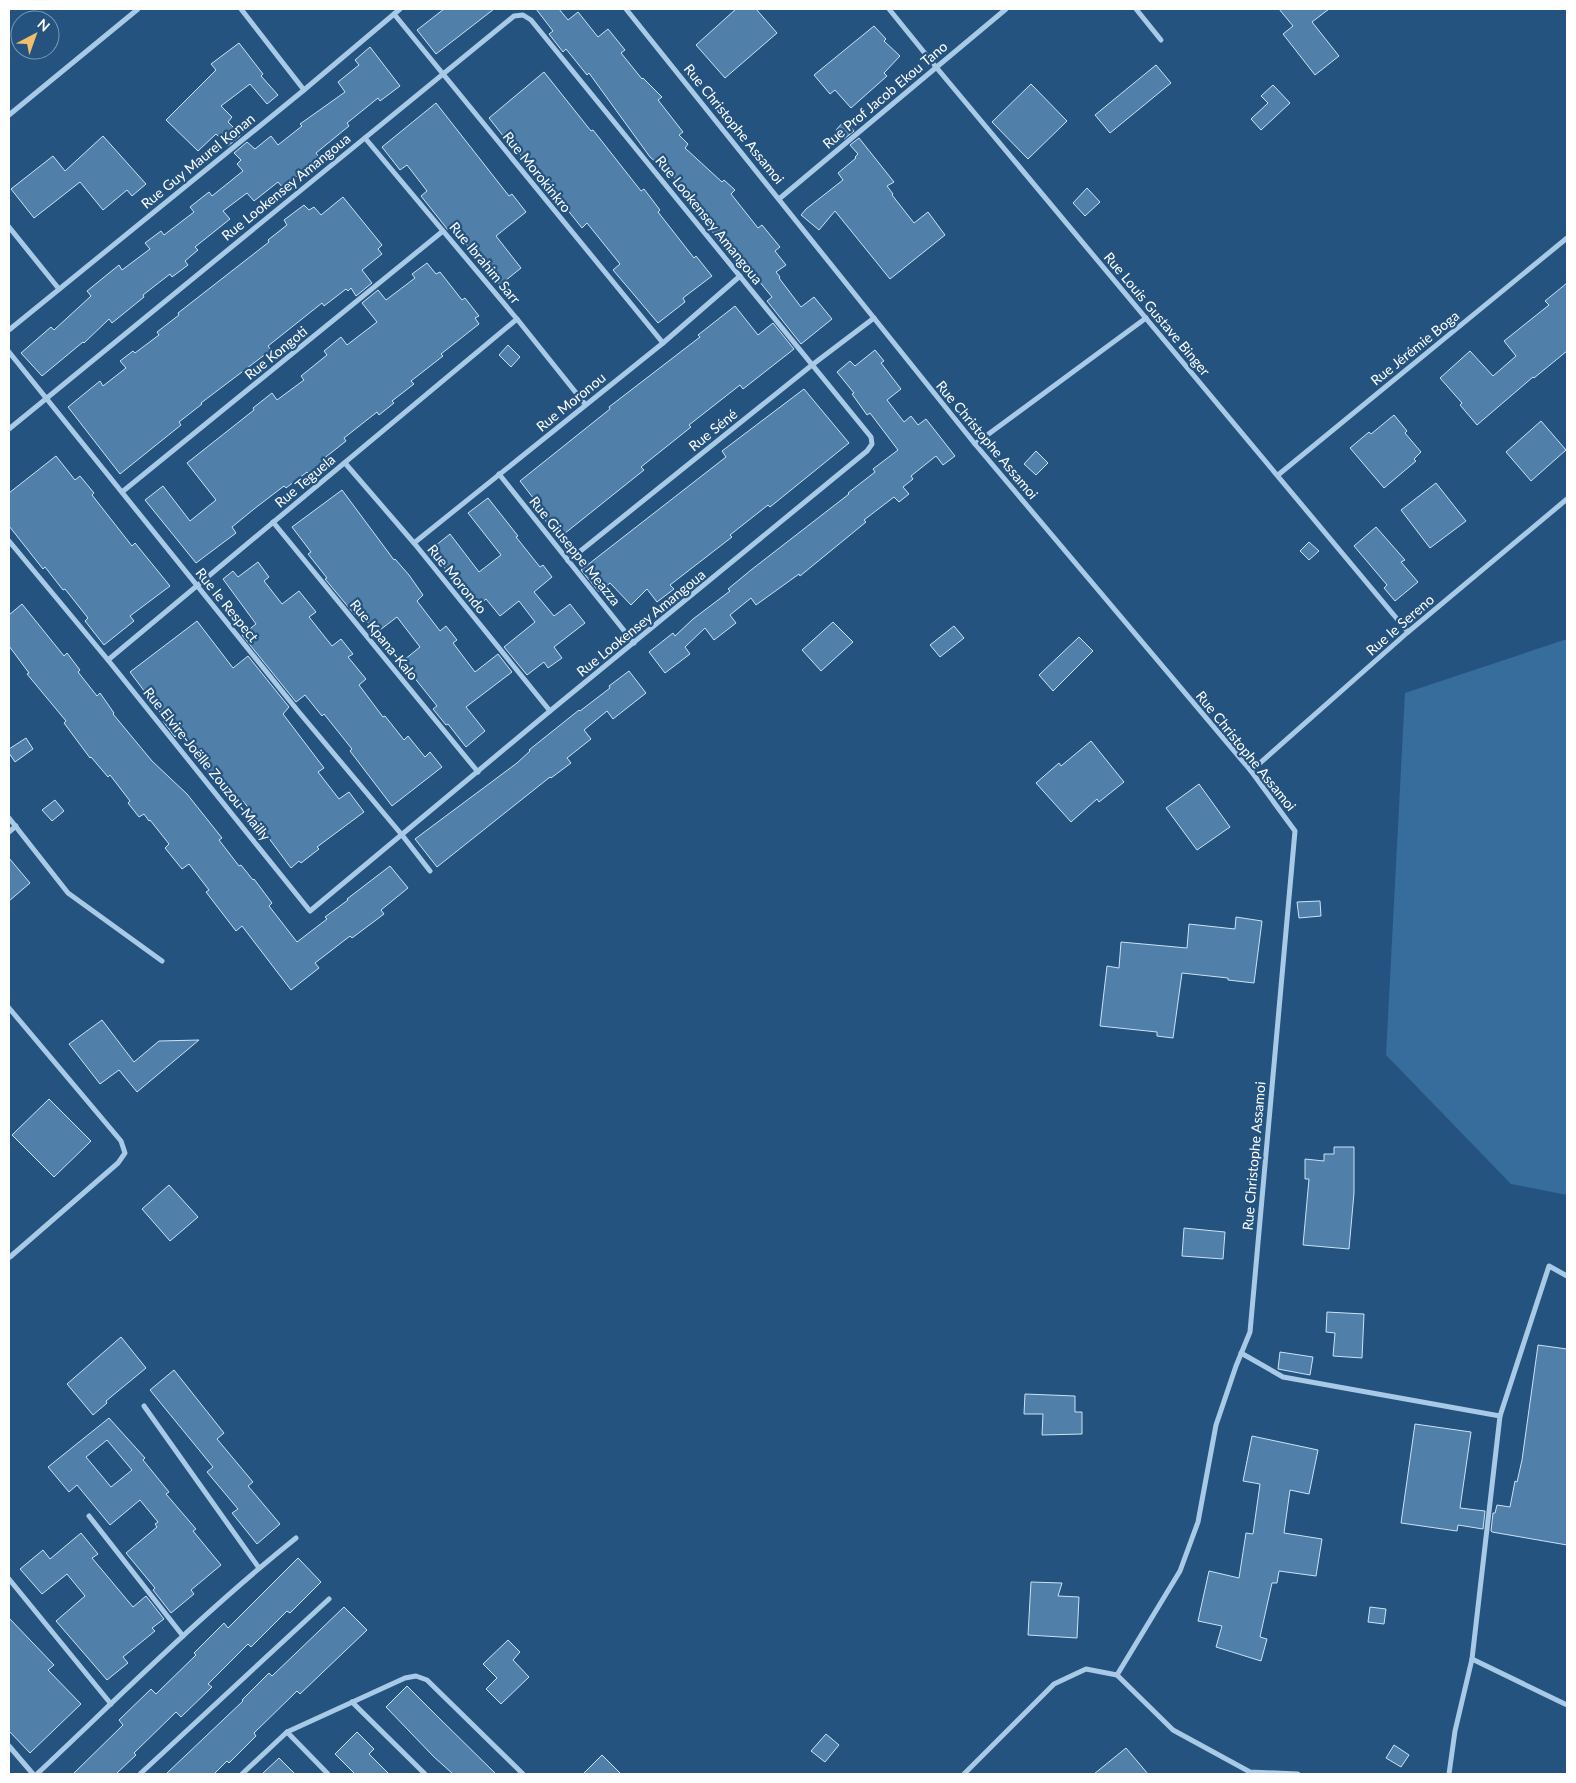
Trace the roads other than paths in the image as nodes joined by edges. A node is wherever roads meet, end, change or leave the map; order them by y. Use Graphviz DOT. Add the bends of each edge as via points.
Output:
graph roads {
  1 [pos="138,9"];
  2 [pos="240,9"];
  3 [pos="400,9"];
  4 [pos="626,9"];
  5 [pos="890,9"];
  6 [pos="1006,9"];
  7 [pos="1136,9"];
  8 [pos="394,14"];
  9 [pos="1160,40"];
  10 [pos="936,67"];
  11 [pos="442,75"];
  12 [pos="304,90"];
  13 [pos="9,115"];
  14 [pos="364,138"];
  15 [pos="779,199"];
  16 [pos="9,227"];
  17 [pos="443,231"];
  18 [pos="1567,238"];
  19 [pos="740,276"];
  20 [pos="59,289"];
  21 [pos="874,318"];
  22 [pos="1146,318"];
  23 [pos="517,319"];
  24 [pos="9,330"];
  25 [pos="663,342"];
  26 [pos="9,352"];
  27 [pos="812,365"];
  28 [pos="46,397"];
  29 [pos="585,404"];
  30 [pos="9,429"];
  31 [pos="975,444"];
  32 [pos="345,463"];
  33 [pos="499,474"];
  34 [pos="1278,476"];
  35 [pos="122,492"];
  36 [pos="1567,499"];
  37 [pos="274,522"];
  38 [pos="9,541"];
  39 [pos="414,543"];
  40 [pos="568,561"];
  41 [pos="197,586"];
  42 [pos="1408,632"];
  43 [pos="634,643"];
  44 [pos="108,660"];
  45 [pos="550,711"];
  46 [pos="1252,771"];
  47 [pos="478,772"];
  48 [pos="9,818"];
  49 [pos="16,826"];
  50 [pos="9,832"];
  51 [pos="402,835"];
  52 [pos="430,871"];
  53 [pos="162,961"];
  54 [pos="9,1008"];
  55 [pos="10,1257"];
  56 [pos="1567,1276"];
  57 [pos="1241,1353"];
  58 [pos="144,1406"];
  59 [pos="1500,1416"];
  60 [pos="89,1516"];
  61 [pos="296,1538"];
  62 [pos="259,1568"];
  63 [pos="9,1579"];
  64 [pos="329,1599"];
  65 [pos="183,1636"];
  66 [pos="1472,1660"];
  67 [pos="1117,1675"];
  68 [pos="352,1702"];
  69 [pos="111,1704"];
  70 [pos="1567,1706"];
  71 [pos="287,1732"];
  72 [pos="9,1746"];
  73 [pos="1251,1773"];
  74 [pos="35,1774"];
  75 [pos="140,1774"];
  76 [pos="242,1774"];
  77 [pos="328,1774"];
  78 [pos="426,1774"];
  79 [pos="523,1774"];
  80 [pos="964,1774"];
  81 [pos="1298,1774"];
  82 [pos="1449,1774"];
  1 -- 13 [label="street"];
  2 -- 12 [label="street"];
  3 -- 8 [label="street, Rue Guy Maurel Konan"];
  4 -- 15 [label="street, Rue Christophe Assamoi"];
  5 -- 10 [label="street, Rue Louis Gustave Binger"];
  6 -- 10 [label="street, Rue Prof Jacob Ekou Tano"];
  7 -- 9 [label="street"];
  8 -- 11 [label="street, Rue Morokinkro"];
  8 -- 12 [label="street, Rue Guy Maurel Konan"];
  10 -- 15 [label="street, Rue Prof Jacob Ekou Tano"];
  10 -- 22 [label="street, Rue Louis Gustave Binger"];
  11 -- 14 [label="street, Rue Lookensey Amangoua"];
  11 -- 19 [label="street, Rue Lookensey Amangoua" via="514,16 531,20"];
  11 -- 25 [label="street, Rue Morokinkro"];
  12 -- 20 [label="street, Rue Guy Maurel Konan"];
  14 -- 17 [label="street, Rue Ibrahim Sarr"];
  14 -- 28 [label="street, Rue Lookensey Amangoua"];
  15 -- 21 [label="street, Rue Christophe Assamoi"];
  16 -- 20 [label="street"];
  17 -- 23 [label="street, Rue Ibrahim Sarr"];
  17 -- 35 [label="street, Rue Kongoti"];
  18 -- 34 [label="street, Rue Jérémie Boga"];
  19 -- 25 [label="street, Rue Moronou"];
  19 -- 27 [label="street, Rue Lookensey Amangoua"];
  20 -- 24 [label="street, Rue Guy Maurel Konan"];
  21 -- 27 [label="street, Rue Séné"];
  21 -- 31 [label="street, Rue Christophe Assamoi"];
  22 -- 31 [label="street"];
  22 -- 34 [label="street, Rue Louis Gustave Binger"];
  23 -- 29 [label="street, Rue Ibrahim Sarr"];
  23 -- 32 [label="street, Rue Teguela"];
  25 -- 29 [label="street, Rue Moronou"];
  26 -- 28 [label="street, Rue le Respect"];
  27 -- 40 [label="street, Rue Séné"];
  27 -- 43 [label="street, Rue Lookensey Amangoua" via="871,436 872,444 867,452"];
  28 -- 30 [label="street"];
  28 -- 35 [label="street, Rue le Respect"];
  29 -- 33 [label="street, Rue Moronou"];
  31 -- 46 [label="street, Rue Christophe Assamoi"];
  32 -- 37 [label="street, Rue Teguela"];
  32 -- 39 [label="street, Rue Morondo"];
  33 -- 39 [label="street, Rue Moronou"];
  33 -- 40 [label="street, Rue Giuseppe Meazza"];
  34 -- 42 [label="street, Rue Louis Gustave Binger"];
  35 -- 41 [label="street, Rue le Respect"];
  36 -- 42 [label="street, Rue le Sereno"];
  37 -- 41 [label="street, Rue Teguela"];
  37 -- 47 [label="street, Rue Kpana-Kalo"];
  38 -- 44 [label="street, Rue Elvire-Joëlle Zouzou-Mailly"];
  39 -- 45 [label="street, Rue Morondo"];
  40 -- 43 [label="street, Rue Giuseppe Meazza"];
  41 -- 44 [label="street, Rue Teguela"];
  41 -- 51 [label="street, Rue le Respect"];
  42 -- 46 [label="street, Rue le Sereno"];
  43 -- 45 [label="street, Rue Lookensey Amangoua"];
  44 -- 51 [label="street, Rue Elvire-Joëlle Zouzou-Mailly" via="310,911"];
  45 -- 47 [label="street, Rue Lookensey Amangoua"];
  46 -- 57 [label="street, Rue Christophe Assamoi" via="1295,831 1250,1332"];
  47 -- 51 [label="street, Rue Lookensey Amangoua"];
  48 -- 49 [label="street"];
  49 -- 50 [label="street"];
  49 -- 53 [label="street" via="68,893"];
  51 -- 52 [label="street, Rue le Respect"];
  54 -- 55 [label="street" via="121,1141 125,1153 118,1163"];
  56 -- 59 [label="street" via="1549,1266"];
  57 -- 59 [label="street" via="1283,1377"];
  57 -- 67 [label="street, Rue Christophe Assamoi" via="1216,1424 1198,1522 1180,1571"];
  58 -- 62 [label="street"];
  59 -- 66 [label="street"];
  60 -- 65 [label="street"];
  61 -- 62 [label="street"];
  62 -- 65 [label="street"];
  63 -- 69 [label="street"];
  64 -- 75 [label="street"];
  65 -- 69 [label="street"];
  66 -- 70 [label="street"];
  66 -- 82 [label="street" via="1455,1731"];
  67 -- 73 [label="street" via="1173,1730"];
  67 -- 80 [label="street" via="1086,1669 1054,1684"];
  68 -- 71 [label="street"];
  68 -- 78 [label="street"];
  68 -- 79 [label="street" via="405,1678 416,1676 427,1680"];
  69 -- 74 [label="street"];
  71 -- 76 [label="street"];
  71 -- 77 [label="street"];
  72 -- 74 [label="street"];
  73 -- 81 [label="street"];
}
